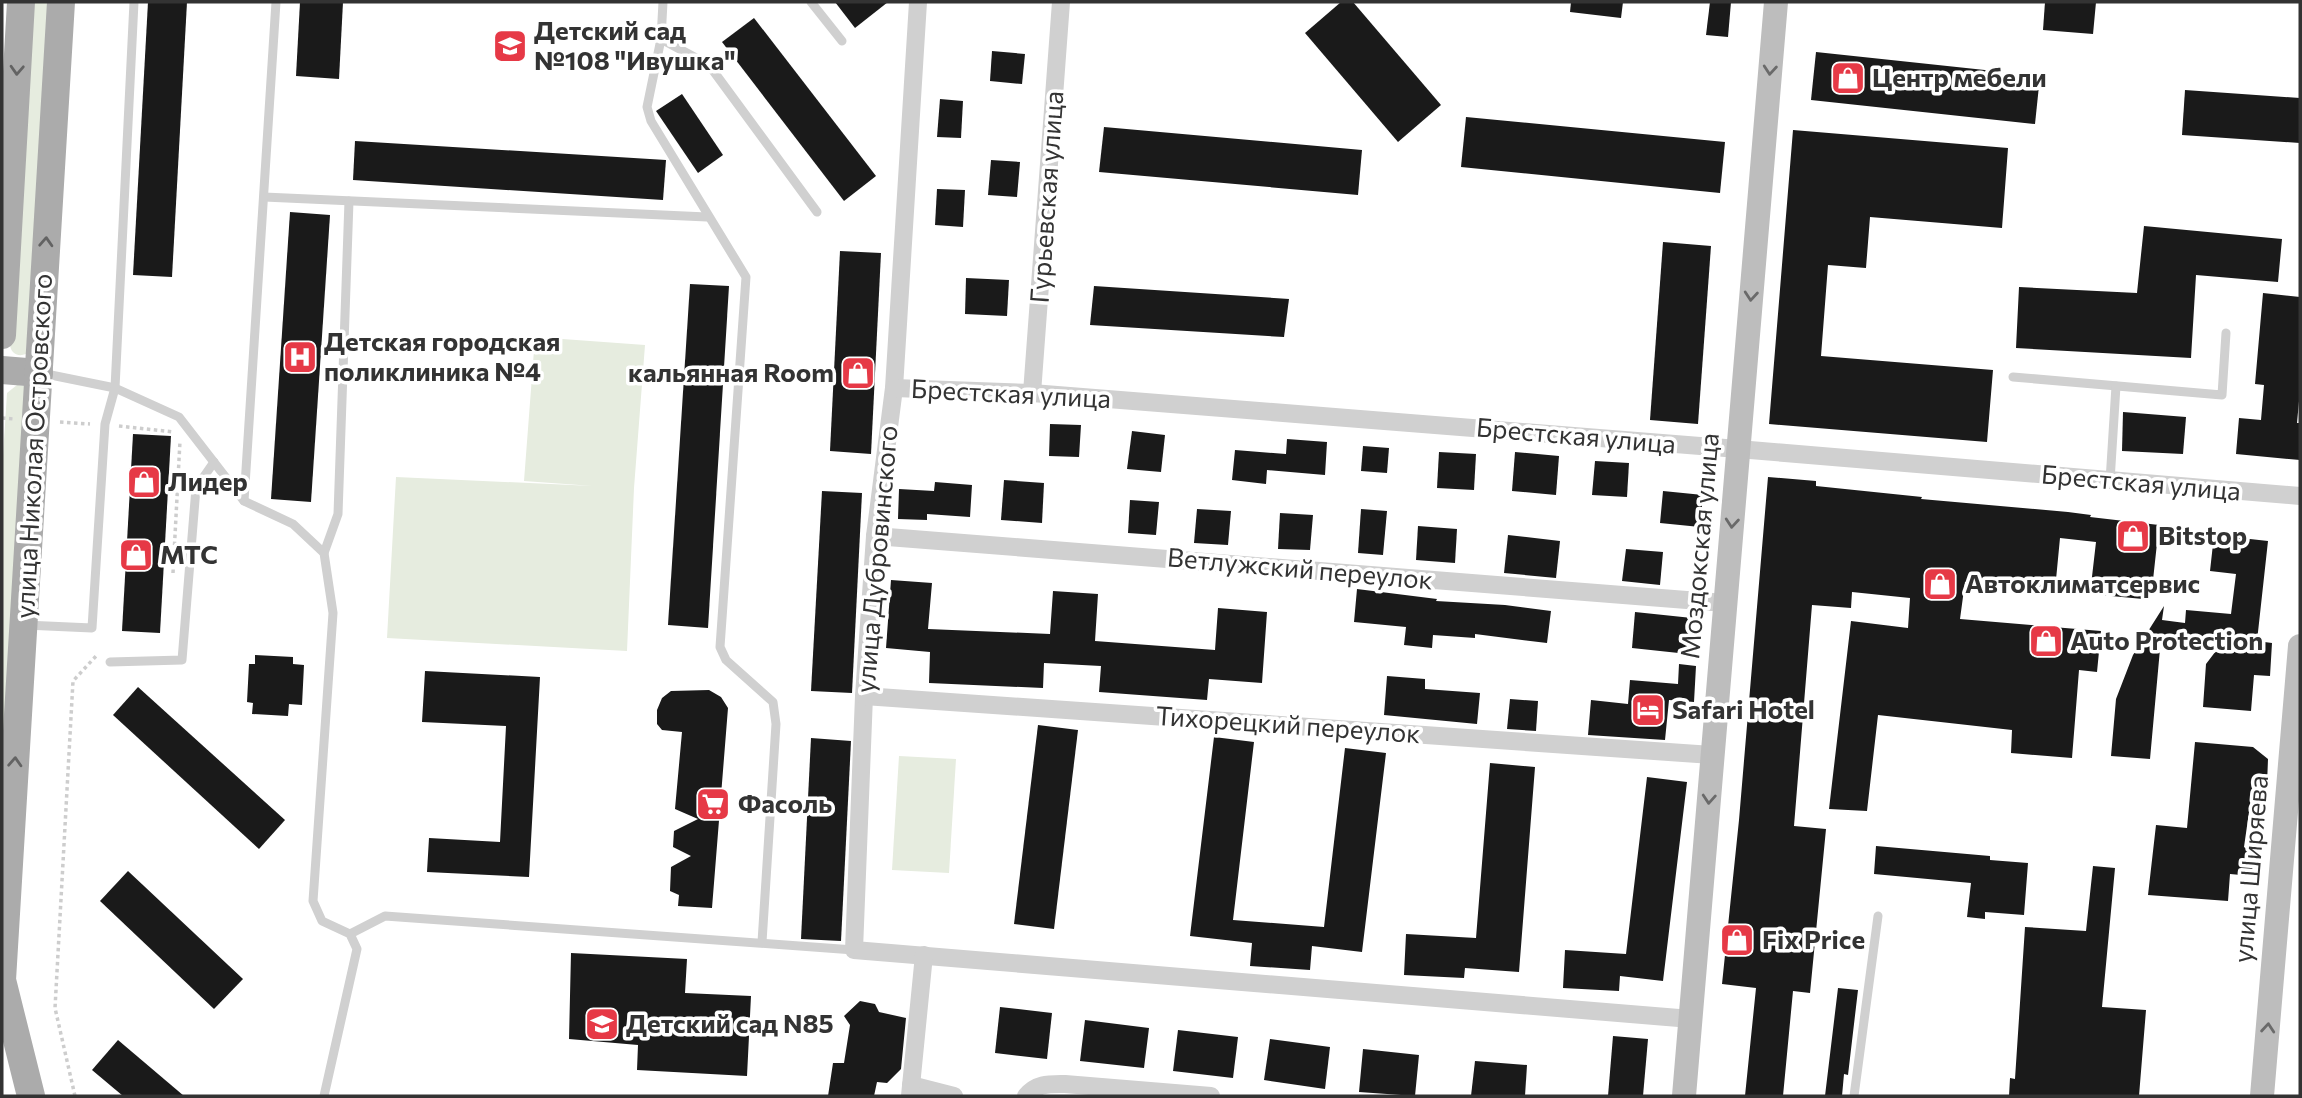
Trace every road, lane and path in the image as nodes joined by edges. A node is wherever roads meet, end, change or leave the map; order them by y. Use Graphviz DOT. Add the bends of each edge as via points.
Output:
graph roads {
  1 [pos="21,2"];
  2 [pos="61,2"];
  3 [pos="134,2"];
  4 [pos="276,2"];
  5 [pos="663,2"];
  6 [pos="811,2"];
  7 [pos="918,2"];
  8 [pos="1061,2"];
  9 [pos="1776,2"];
  10 [pos="661,39"];
  11 [pos="842,41"];
  12 [pos="264,197"];
  13 [pos="349,201"];
  14 [pos="817,212"];
  15 [pos="707,217"];
  16 [pos="2226,333"];
  17 [pos="2,335"];
  18 [pos="2,370"];
  19 [pos="39,373"];
  20 [pos="2013,377"];
  21 [pos="2116,386"];
  22 [pos="115,388"];
  23 [pos="894,388"];
  24 [pos="1032,393"];
  25 [pos="2,418"];
  26 [pos="36,420"];
  27 [pos="105,424"];
  28 [pos="1738,449"];
  29 [pos="214,462"];
  30 [pos="2110,481"];
  31 [pos="2300,496"];
  32 [pos="244,502"];
  33 [pos="875,536"];
  34 [pos="324,553"];
  35 [pos="173,582"];
  36 [pos="1725,603"];
  37 [pos="24,625"];
  38 [pos="92,628"];
  39 [pos="2300,646"];
  40 [pos="110,662"];
  41 [pos="864,696"];
  42 [pos="1712,755"];
  43 [pos="1878,916"];
  44 [pos="350,934"];
  45 [pos="762,942"];
  46 [pos="854,950"];
  47 [pos="924,955"];
  48 [pos="1691,1019"];
  49 [pos="22,1062"];
  50 [pos="2,1081"];
  51 [pos="911,1090"];
  52 [pos="31,1096"];
  53 [pos="75,1096"];
  54 [pos="324,1096"];
  55 [pos="954,1096"];
  56 [pos="1026,1096"];
  57 [pos="1211,1096"];
  58 [pos="1684,1096"];
  59 [pos="1854,1096"];
  60 [pos="2262,1096"];
  1 -- 17 [label="main road, улица Николая Островского, one-way"];
  19 -- 2 [label="main road, улица Николая Островского, one-way"];
  3 -- 22 [label="lane"];
  4 -- 12 [label="lane"];
  5 -- 10 [label="lane"];
  6 -- 11 [label="lane"];
  7 -- 23 [label="street, улица Дубровинского"];
  8 -- 24 [label="street, Гурьевская улица"];
  9 -- 28 [label="main road, Моздокская улица, one-way"];
  10 -- 14 [label="lane" via="709,65"];
  10 -- 15 [label="lane" via="647,107 657,135"];
  12 -- 13 [label="lane"];
  12 -- 32 [label="lane"];
  13 -- 15 [label="lane"];
  13 -- 34 [label="lane" via="338,514"];
  15 -- 45 [label="lane" via="746,277 720,647 726,660 773,702 776,724"];
  16 -- 21 [label="lane" via="2222,394"];
  18 -- 19 [label="main road"];
  19 -- 22 [label="lane"];
  19 -- 26 [label="main road, улица Николая Островского"];
  20 -- 21 [label="lane"];
  21 -- 30 [label="lane"];
  22 -- 27 [label="lane"];
  22 -- 29 [label="lane" via="180,417"];
  23 -- 24 [label="street, Брестская улица"];
  23 -- 33 [label="street, улица Дубровинского"];
  24 -- 28 [label="street, Брестская улица"];
  25 -- 26 [label="path"];
  26 -- 27 [label="path"];
  26 -- 37 [label="main road, улица Николая Островского"];
  27 -- 35 [label="path" via="180,433"];
  27 -- 38 [label="lane"];
  28 -- 30 [label="street, Брестская улица"];
  28 -- 36 [label="main road, Моздокская улица, one-way"];
  29 -- 32 [label="lane"];
  29 -- 40 [label="lane" via="196,488 182,660"];
  30 -- 31 [label="street, Брестская улица"];
  32 -- 34 [label="lane" via="293,524"];
  33 -- 36 [label="street, Ветлужский переулок"];
  33 -- 41 [label="street, улица Дубровинского"];
  34 -- 44 [label="lane" via="333,613 313,901 322,921"];
  36 -- 42 [label="main road, Моздокская улица"];
  37 -- 38 [label="lane"];
  49 -- 37 [label="main road, улица Николая Островского, one-way" via="2,980"];
  38 -- 53 [label="path" via="100,652 73,681 55,1008"];
  60 -- 39 [label="main road, улица Ширяева, one-way"];
  41 -- 42 [label="street, Тихорецкий переулок"];
  41 -- 46 [label="street, улица Дубровинского"];
  42 -- 48 [label="main road, Моздокская улица, one-way"];
  43 -- 59 [label="lane"];
  44 -- 45 [label="lane" via="385,916"];
  44 -- 54 [label="lane" via="357,949"];
  45 -- 46 [label="lane"];
  46 -- 47 [label="street"];
  47 -- 48 [label="street"];
  47 -- 51 [label="street"];
  48 -- 58 [label="main road, Моздокская улица"];
  49 -- 50 [label="main road"];
  49 -- 52 [label="main road, улица Николая Островского"];
  51 -- 55 [label="street"];
  56 -- 57 [label="street" via="1044,1084"];
}
